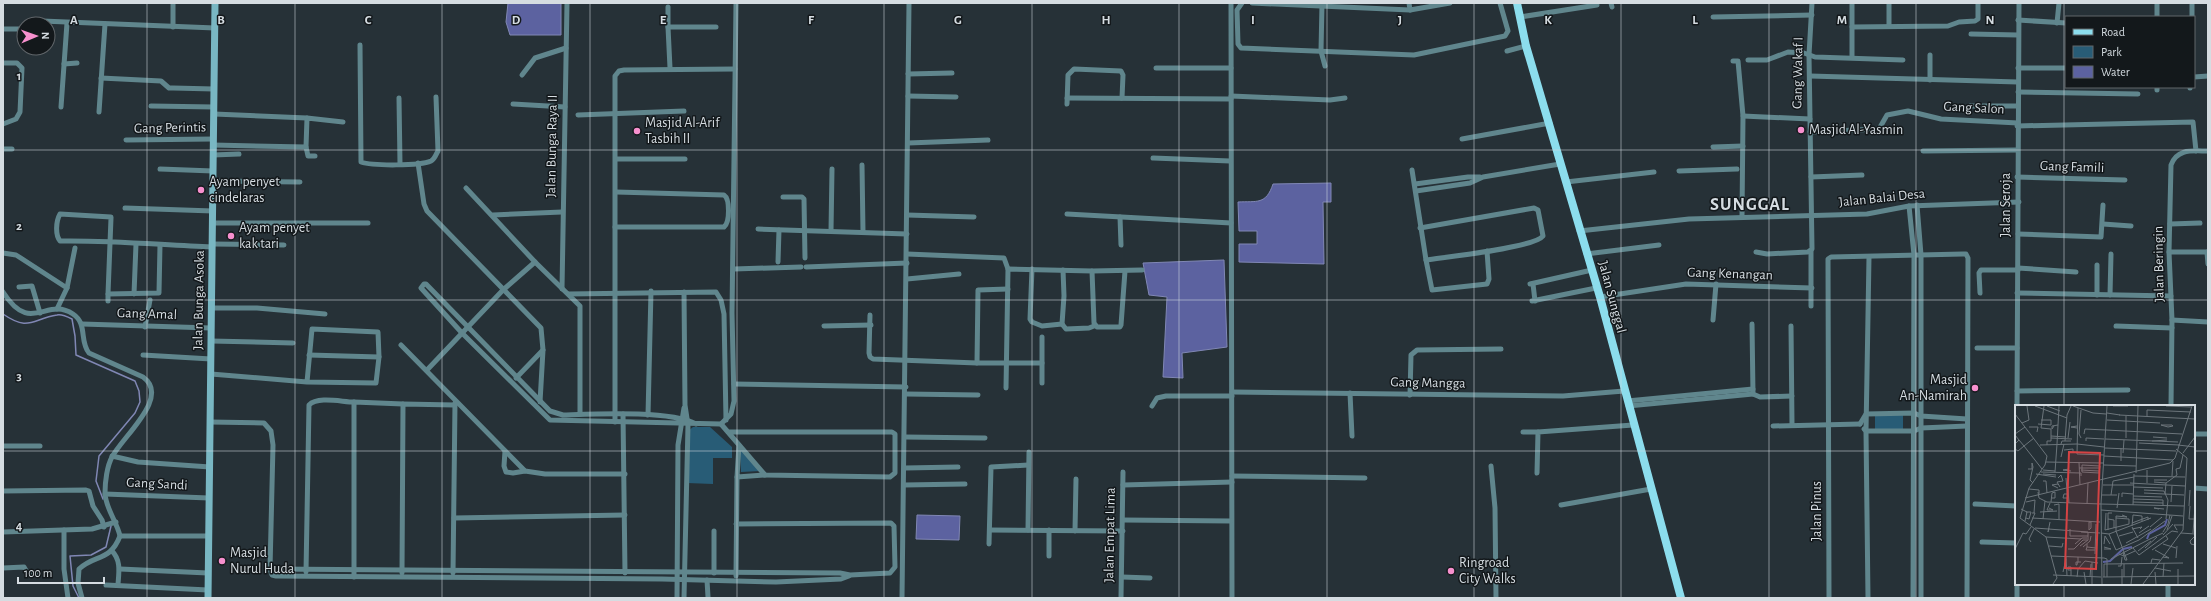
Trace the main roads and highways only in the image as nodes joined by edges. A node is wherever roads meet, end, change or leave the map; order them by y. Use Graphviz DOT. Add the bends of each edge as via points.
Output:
graph roads {
  1 [pos="1517,3"];
  2 [pos="1681,598"];
  1 -- 2 [label="main road, Jalan Sunggal" via="1526,46 1600,297"];
}
